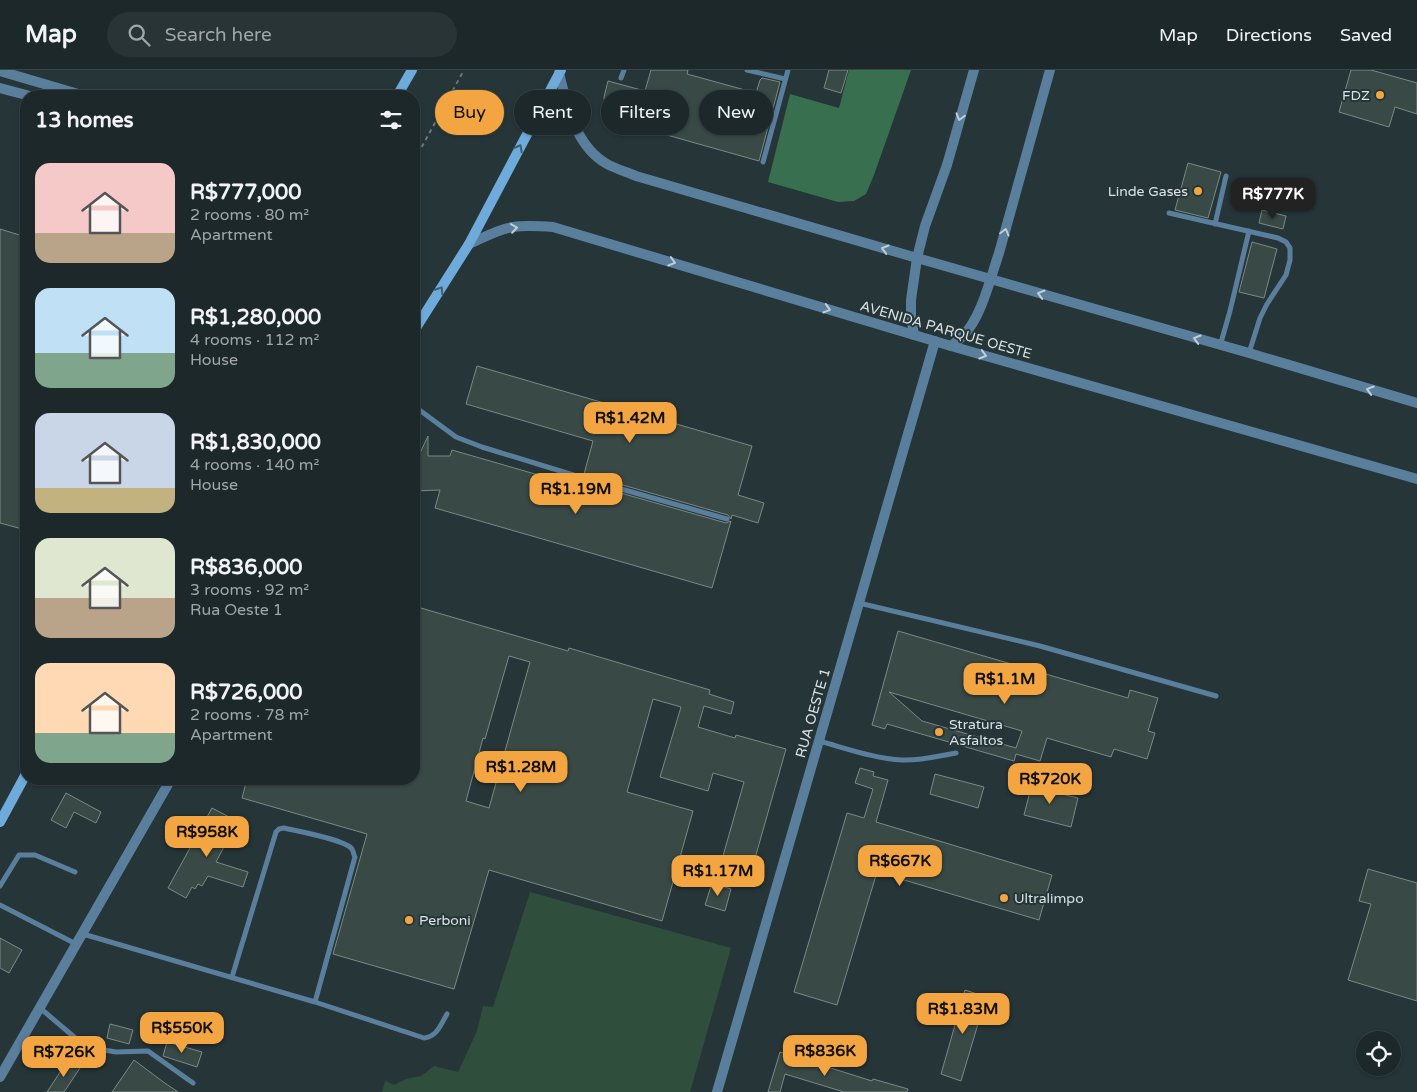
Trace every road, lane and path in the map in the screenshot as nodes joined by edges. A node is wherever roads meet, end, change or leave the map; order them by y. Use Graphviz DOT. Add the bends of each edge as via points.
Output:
graph roads {
  1 [pos="412,70"];
  2 [pos="464,70"];
  3 [pos="624,70"];
  4 [pos="747,70"];
  5 [pos="788,70"];
  6 [pos="974,70"];
  7 [pos="1050,70"];
  8 [pos="0,71"];
  9 [pos="560,72"];
  10 [pos="621,78"];
  11 [pos="785,79"];
  12 [pos="0,88"];
  13 [pos="65,90"];
  14 [pos="400,90"];
  15 [pos="20,93"];
  16 [pos="420,150"];
  17 [pos="763,162"];
  18 [pos="1226,176"];
  19 [pos="1169,213"];
  20 [pos="1215,224"];
  21 [pos="1249,231"];
  22 [pos="469,244"];
  23 [pos="917,258"];
  24 [pos="990,279"];
  25 [pos="420,322"];
  26 [pos="914,335"];
  27 [pos="935,341"];
  28 [pos="951,346"];
  29 [pos="1220,346"];
  30 [pos="1249,353"];
  31 [pos="1417,403"];
  32 [pos="420,410"];
  33 [pos="1417,479"];
  34 [pos="727,519"];
  35 [pos="859,603"];
  36 [pos="1216,696"];
  37 [pos="819,741"];
  38 [pos="956,753"];
  39 [pos="20,785"];
  40 [pos="168,785"];
  41 [pos="0,822"];
  42 [pos="74,872"];
  43 [pos="0,886"];
  44 [pos="0,905"];
  45 [pos="83,934"];
  46 [pos="76,944"];
  47 [pos="232,977"];
  48 [pos="315,1002"];
  49 [pos="40,1008"];
  50 [pos="447,1014"];
  51 [pos="0,1078"];
  52 [pos="193,1083"];
  53 [pos="717,1092"];
  1 -- 14 [label="main road"];
  2 -- 16 [label="path"];
  3 -- 10 [label="lane"];
  4 -- 11 [label="lane"];
  5 -- 11 [label="lane"];
  6 -- 23 [label="street, one-way"];
  24 -- 7 [label="street, one-way"];
  8 -- 13 [label="street"];
  22 -- 9 [label="main road, one-way"];
  23 -- 9 [label="street, one-way" via="636,176 606,164 579,133 569,113"];
  11 -- 17 [label="lane"];
  12 -- 15 [label="street"];
  18 -- 20 [label="lane"];
  19 -- 20 [label="lane"];
  20 -- 21 [label="lane"];
  21 -- 29 [label="lane"];
  21 -- 30 [label="lane" via="1286,242 1290,248 1290,260 1286,275 1260,318"];
  25 -- 22 [label="main road, one-way"];
  22 -- 26 [label="street, AVENIDA PARQUE OESTE, one-way" via="512,227 553,227"];
  23 -- 24 [label="street"];
  23 -- 26 [label="street" via="911,300"];
  24 -- 28 [label="street" via="971,324"];
  29 -- 24 [label="street, one-way"];
  26 -- 27 [label="street, AVENIDA PARQUE OESTE"];
  27 -- 28 [label="street, AVENIDA PARQUE OESTE"];
  27 -- 35 [label="street, RUA OESTE 1"];
  28 -- 33 [label="street, AVENIDA PARQUE OESTE, one-way"];
  29 -- 30 [label="street"];
  31 -- 30 [label="street, one-way"];
  32 -- 34 [label="lane" via="456,437 482,447"];
  35 -- 36 [label="lane" via="1040,646"];
  35 -- 37 [label="street, RUA OESTE 1"];
  37 -- 38 [label="lane" via="902,760"];
  37 -- 53 [label="street, RUA OESTE 1"];
  39 -- 41 [label="main road"];
  40 -- 45 [label="street"];
  42 -- 43 [label="lane" via="36,854 18,854"];
  44 -- 46 [label="lane"];
  45 -- 46 [label="street"];
  45 -- 47 [label="lane"];
  46 -- 49 [label="street"];
  47 -- 48 [label="lane"];
  47 -- 48 [label="lane" via="276,832 284,828 336,841 353,850 354,857"];
  48 -- 50 [label="lane" via="424,1038 434,1035"];
  49 -- 51 [label="street"];
  49 -- 52 [label="lane" via="86,1047 116,1052 148,1052"];
}
